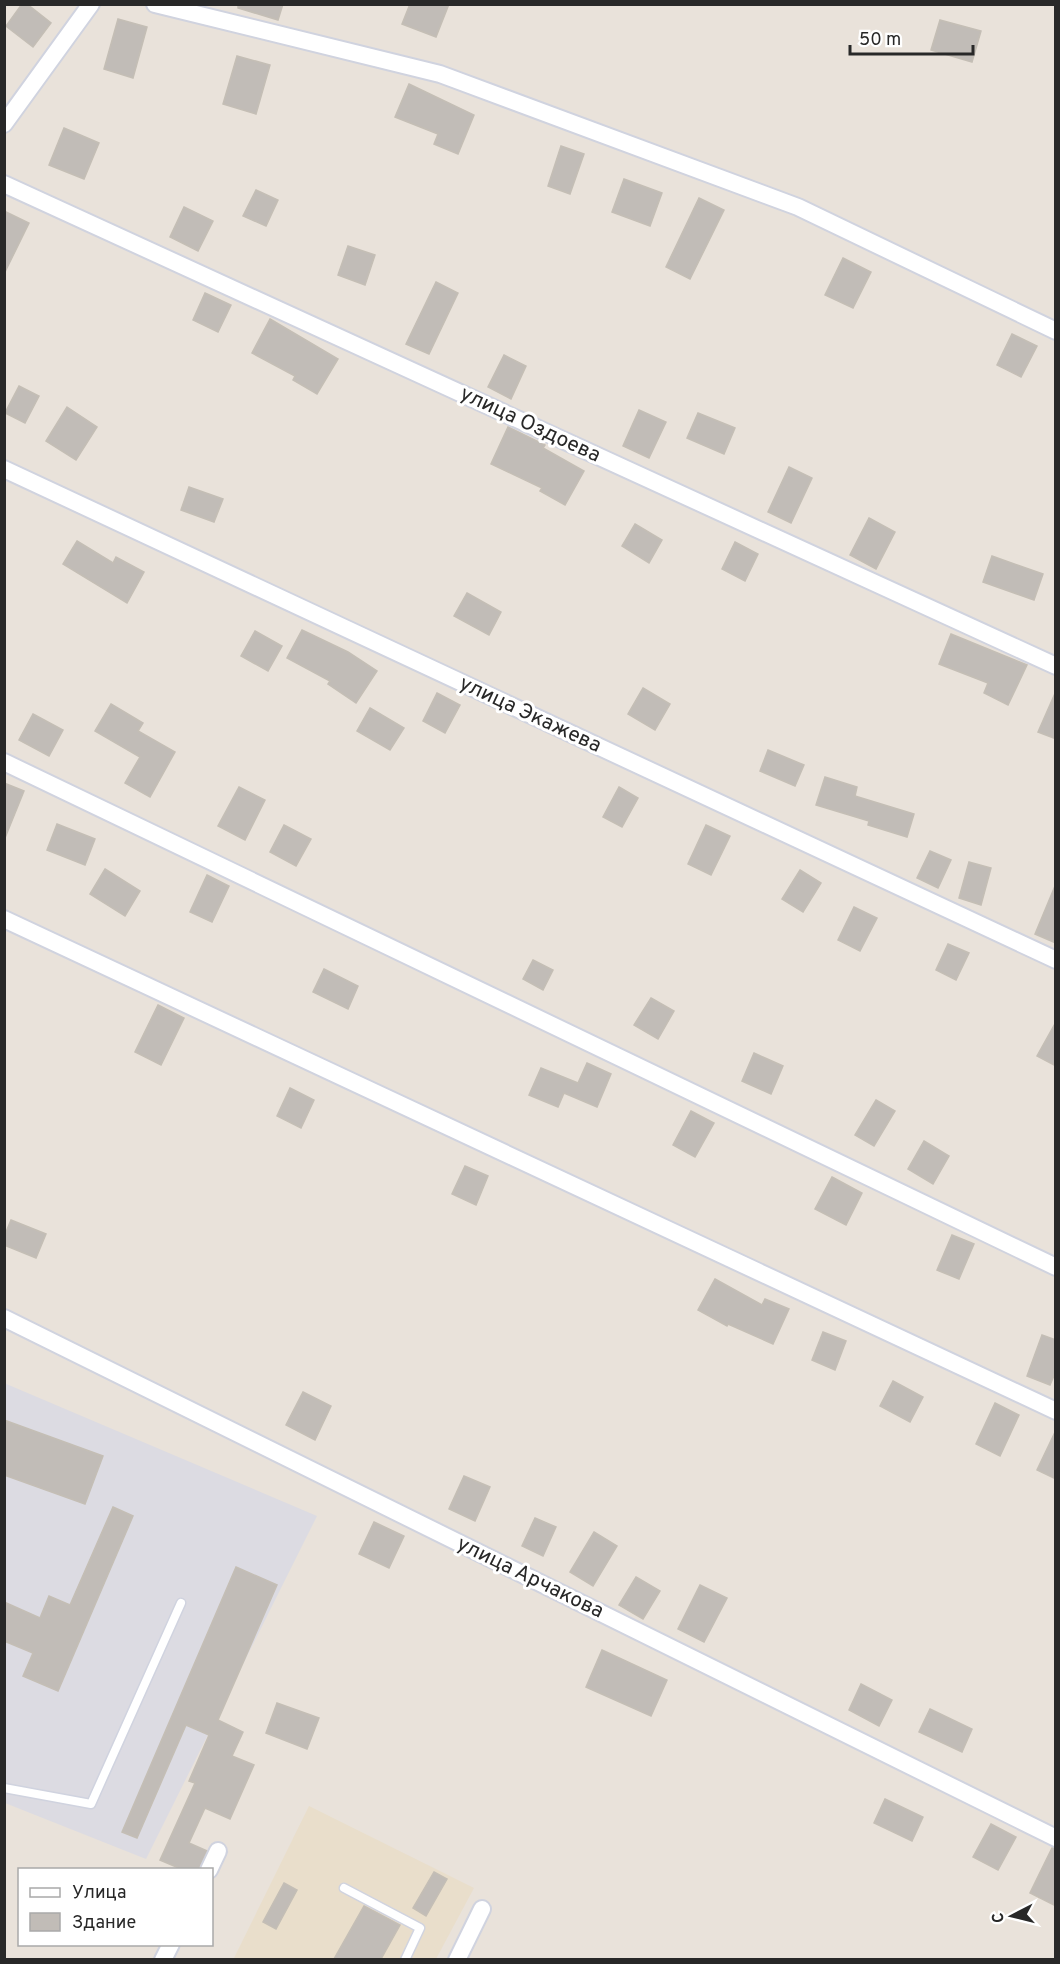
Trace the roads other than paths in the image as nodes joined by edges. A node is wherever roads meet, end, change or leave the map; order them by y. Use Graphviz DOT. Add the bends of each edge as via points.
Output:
graph roads {
  1 [pos="91,4"];
  2 [pos="155,4"];
  3 [pos="4,124"];
  4 [pos="4,184"];
  5 [pos="1056,331"];
  6 [pos="4,469"];
  7 [pos="1056,666"];
  8 [pos="4,762"];
  9 [pos="4,919"];
  10 [pos="1056,960"];
  11 [pos="1056,1267"];
  12 [pos="4,1318"];
  13 [pos="1056,1411"];
  14 [pos="181,1603"];
  15 [pos="4,1788"];
  16 [pos="1056,1838"];
  17 [pos="218,1851"];
  18 [pos="210,1868"];
  19 [pos="344,1888"];
  20 [pos="482,1909"];
  21 [pos="405,1959"];
  22 [pos="457,1959"];
  1 -- 3 [label="street"];
  2 -- 5 [label="street" via="451,78 798,207"];
  4 -- 7 [label="street, улица Оздоева"];
  6 -- 10 [label="street, улица Экажева"];
  8 -- 11 [label="street"];
  9 -- 13 [label="street"];
  12 -- 16 [label="street, улица Арчакова"];
  14 -- 15 [label="lane" via="91,1804"];
  17 -- 18 [label="street"];
  19 -- 21 [label="lane" via="420,1928"];
  20 -- 22 [label="street"];
}
